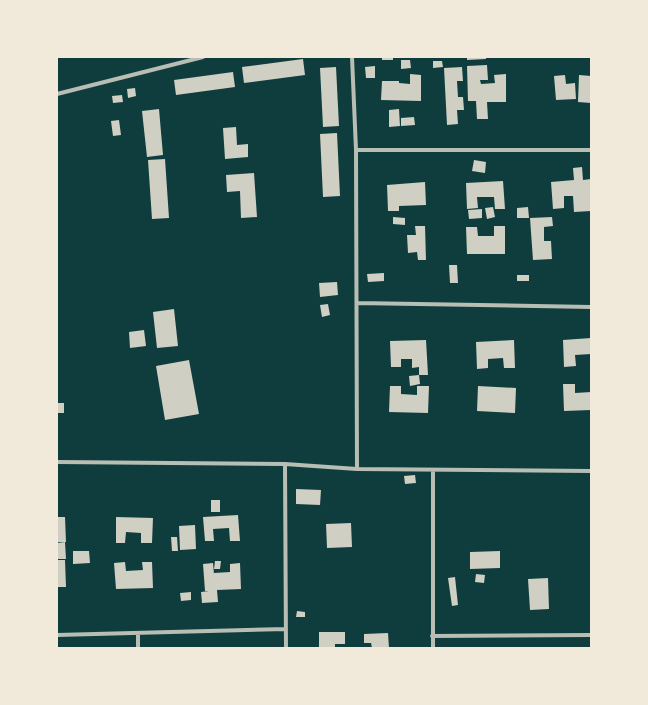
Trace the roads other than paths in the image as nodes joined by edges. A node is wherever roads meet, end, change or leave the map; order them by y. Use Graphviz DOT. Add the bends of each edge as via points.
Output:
graph roads {
  1 [pos="203,57"];
  2 [pos="352,57"];
  3 [pos="57,94"];
  4 [pos="356,150"];
  5 [pos="591,150"];
  6 [pos="357,303"];
  7 [pos="591,307"];
  8 [pos="57,462"];
  9 [pos="285,464"];
  10 [pos="357,469"];
  11 [pos="433,470"];
  12 [pos="591,471"];
  13 [pos="286,629"];
  14 [pos="138,633"];
  15 [pos="57,635"];
  16 [pos="591,635"];
  17 [pos="432,636"];
  18 [pos="138,648"];
  19 [pos="286,648"];
  20 [pos="433,648"];
  1 -- 3 [label="street"];
  2 -- 4 [label="street"];
  4 -- 5 [label="street"];
  4 -- 6 [label="street"];
  6 -- 7 [label="street"];
  6 -- 10 [label="street"];
  8 -- 9 [label="street"];
  9 -- 10 [label="street"];
  9 -- 13 [label="street"];
  10 -- 11 [label="street"];
  11 -- 12 [label="street"];
  11 -- 17 [label="street"];
  13 -- 14 [label="street"];
  13 -- 19 [label="street"];
  14 -- 15 [label="street"];
  14 -- 18 [label="street"];
  16 -- 17 [label="street"];
  17 -- 20 [label="street"];
}
